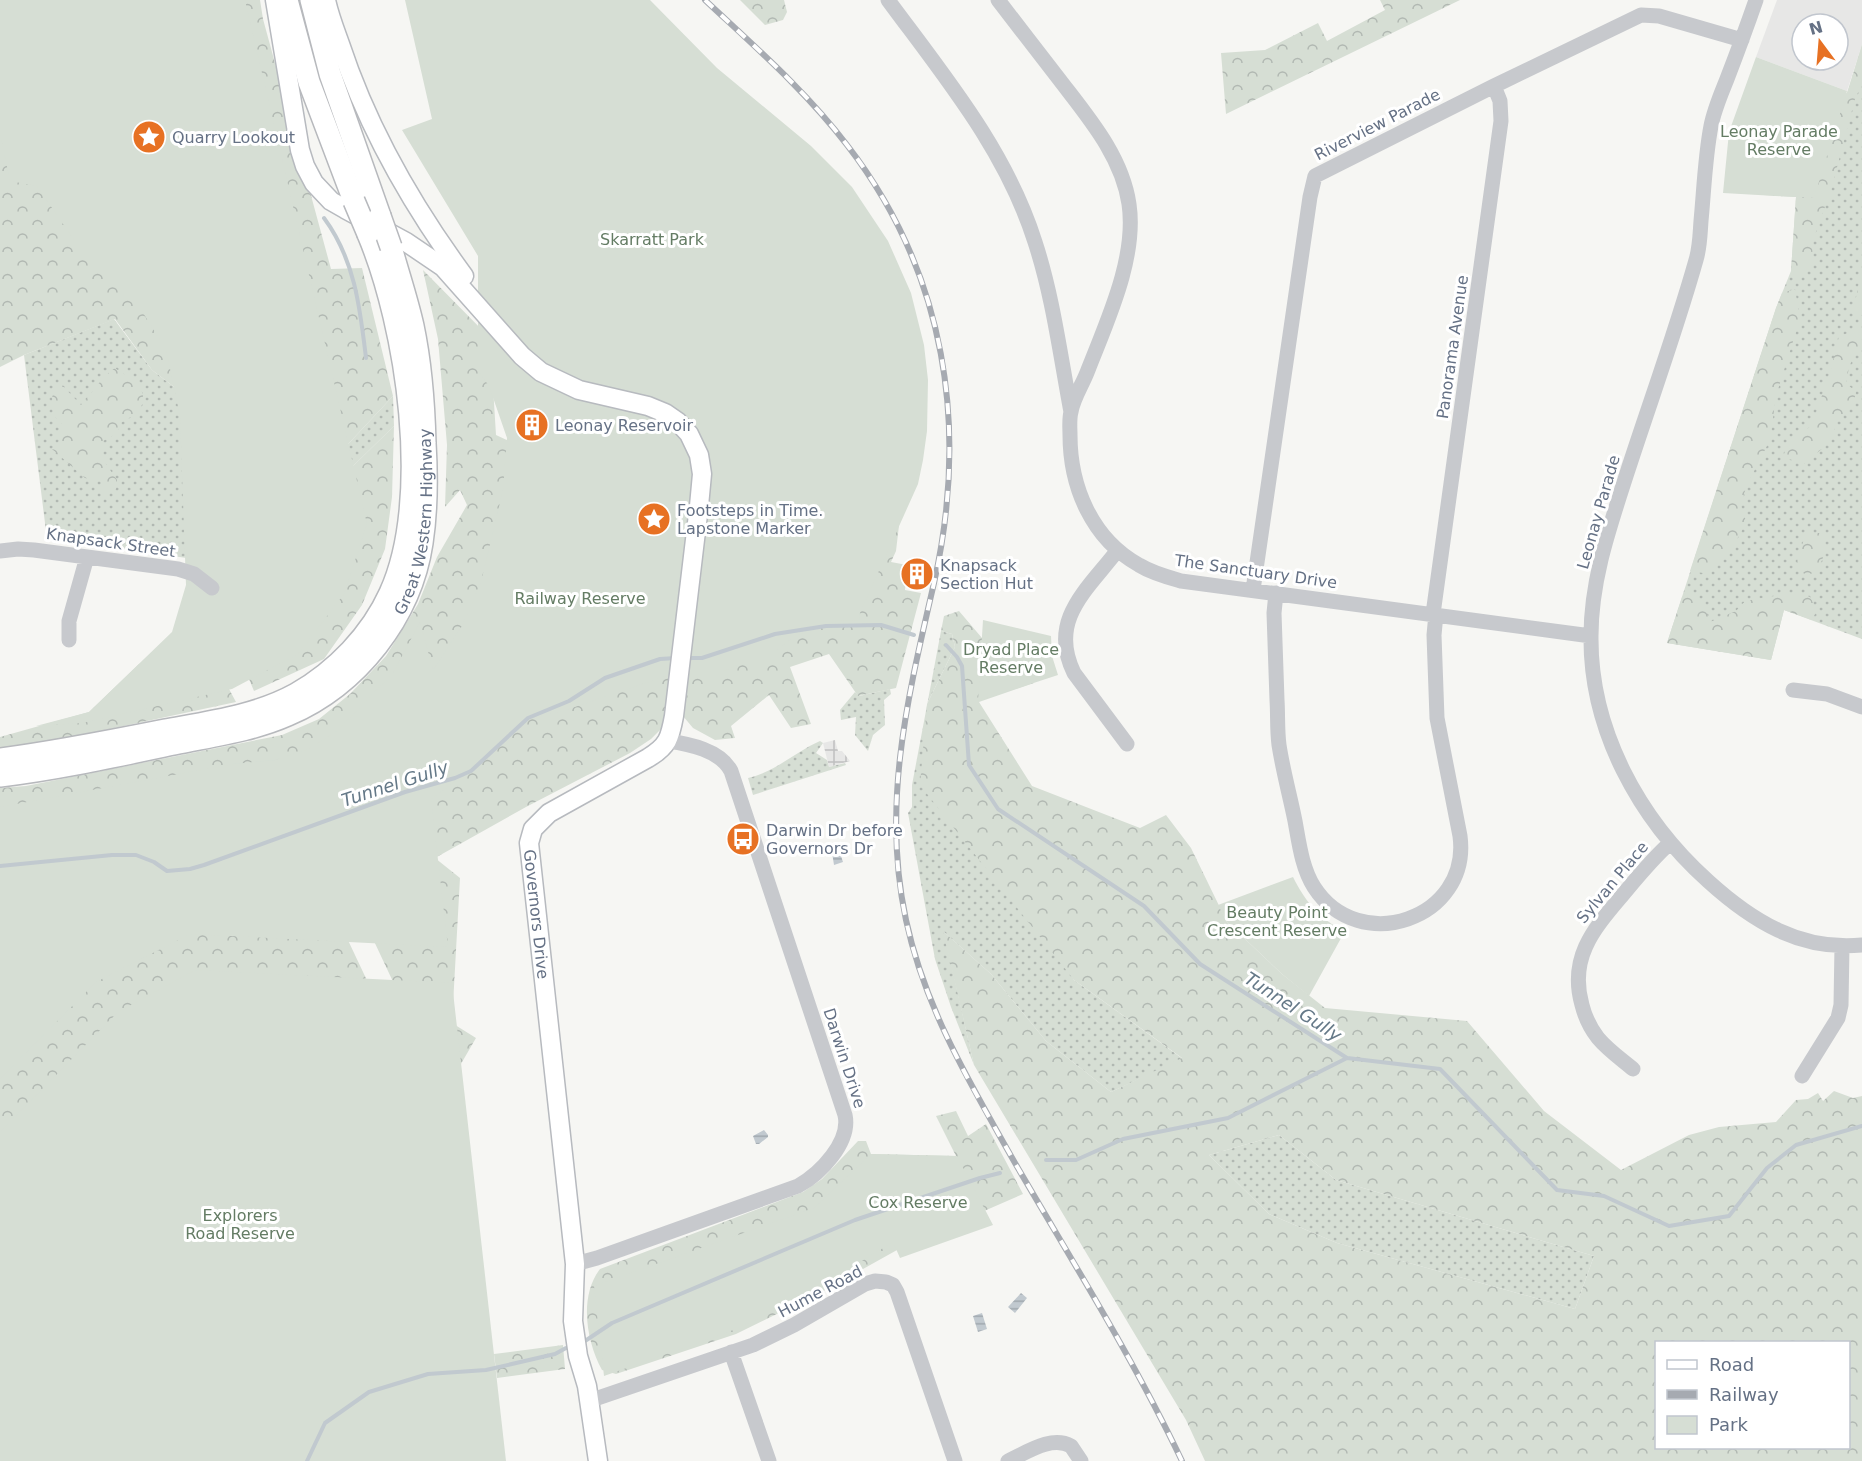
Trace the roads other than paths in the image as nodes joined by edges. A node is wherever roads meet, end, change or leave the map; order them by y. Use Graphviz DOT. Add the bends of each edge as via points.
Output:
graph roads {
  1 [pos="276,0"];
  2 [pos="288,0"];
  3 [pos="311,0"];
  4 [pos="326,0"];
  5 [pos="888,0"];
  6 [pos="998,0"];
  7 [pos="1756,0"];
  8 [pos="1742,40"];
  9 [pos="1494,86"];
  10 [pos="511,343"];
  11 [pos="1063,367"];
  12 [pos="1088,371"];
  13 [pos="1071,412"];
  14 [pos="0,551"];
  15 [pos="1118,551"];
  16 [pos="87,557"];
  17 [pos="212,588"];
  18 [pos="1252,590"];
  19 [pos="1276,593"];
  20 [pos="1434,614"];
  21 [pos="1591,636"];
  22 [pos="69,640"];
  23 [pos="1792,690"];
  24 [pos="1862,707"];
  25 [pos="668,741"];
  26 [pos="1127,744"];
  27 [pos="0,759"];
  28 [pos="0,776"];
  29 [pos="1670,843"];
  30 [pos="1862,945"];
  31 [pos="1842,946"];
  32 [pos="1633,1069"];
  33 [pos="1802,1076"];
  34 [pos="575,1264"];
  35 [pos="731,1352"];
  36 [pos="589,1401"];
  37 [pos="598,1461"];
  38 [pos="769,1461"];
  39 [pos="955,1461"];
  40 [pos="1008,1461"];
  41 [pos="1081,1461"];
  1 -- 10 [label="main road" via="300,150 314,183 331,201 443,267"];
  2 -- 27 [label="highway, Great Western Highway, bridge" via="309,82 384,279 400,341 408,403 411,485 408,533 398,573 367,632 341,661 294,695 214,721"];
  3 -- 28 [label="highway, Great Western Highway, bridge" via="330,74 391,247 412,325 425,434 426,499 422,542 412,582 398,613 367,658 337,686 304,707 273,721 224,734"];
  4 -- 10 [label="main road" via="351,76 395,171 423,219"];
  5 -- 11 [label="street" via="984,132 1016,192 1046,278"];
  6 -- 12 [label="street, The Sanctuary Drive" via="1086,114 1117,162 1127,190 1131,218 1127,259"];
  7 -- 8 [label="street, Leonay Parade"];
  8 -- 9 [label="street, Riverview Parade" via="1659,16 1641,15"];
  8 -- 21 [label="street, Leonay Parade" via="1711,124 1696,258 1605,542 1597,574"];
  9 -- 18 [label="street, Riverview Parade" via="1315,176"];
  9 -- 20 [label="street, Panorama Avenue" via="1501,121"];
  10 -- 25 [label="main road" via="534,367 553,379 579,390 659,410 689,434 699,455 702,481"];
  11 -- 12 [label="street" via="1074,372"];
  11 -- 13 [label="street"];
  12 -- 13 [label="street, The Sanctuary Drive"];
  13 -- 15 [label="street, The Sanctuary Drive" via="1070,452 1076,484 1093,520"];
  14 -- 16 [label="street, Knapsack Street" via="24,549"];
  15 -- 18 [label="street, The Sanctuary Drive" via="1156,574"];
  15 -- 26 [label="street" via="1075,605 1066,623 1065,637 1074,673"];
  16 -- 17 [label="street, Knapsack Street" via="184,570"];
  16 -- 22 [label="street" via="69,621"];
  18 -- 19 [label="street, The Sanctuary Drive"];
  19 -- 20 [label="street, The Sanctuary Drive"];
  19 -- 20 [label="street, Panorama Avenue" via="1279,742 1304,861 1322,898 1340,913 1365,922 1400,922 1426,910 1451,884 1460,860 1459,826 1437,718"];
  20 -- 21 [label="street, The Sanctuary Drive"];
  21 -- 29 [label="street, Leonay Parade" via="1597,692 1606,727 1631,787"];
  23 -- 24 [label="street" via="1827,694"];
  25 -- 34 [label="main road, Governors Drive" via="654,754 549,813 533,829 529,843"];
  25 -- 34 [label="street, Darwin Drive" via="701,748 723,761 731,771 846,1126 825,1164 798,1186"];
  29 -- 31 [label="street, Leonay Parade" via="1719,891 1765,925 1799,940"];
  29 -- 32 [label="street, Sylvan Place" via="1596,926 1578,972 1581,1001 1590,1026 1605,1046"];
  30 -- 31 [label="street, Leonay Parade"];
  31 -- 33 [label="street" via="1838,1018"];
  34 -- 36 [label="main road, Governors Drive" via="573,1321"];
  35 -- 36 [label="street, Hume Road"];
  35 -- 38 [label="street"];
  35 -- 39 [label="street, Hume Road" via="789,1328 865,1284 880,1281 893,1285"];
  36 -- 37 [label="main road, Governors Drive"];
  40 -- 41 [label="street" via="1045,1444 1061,1442 1071,1446"];
}
